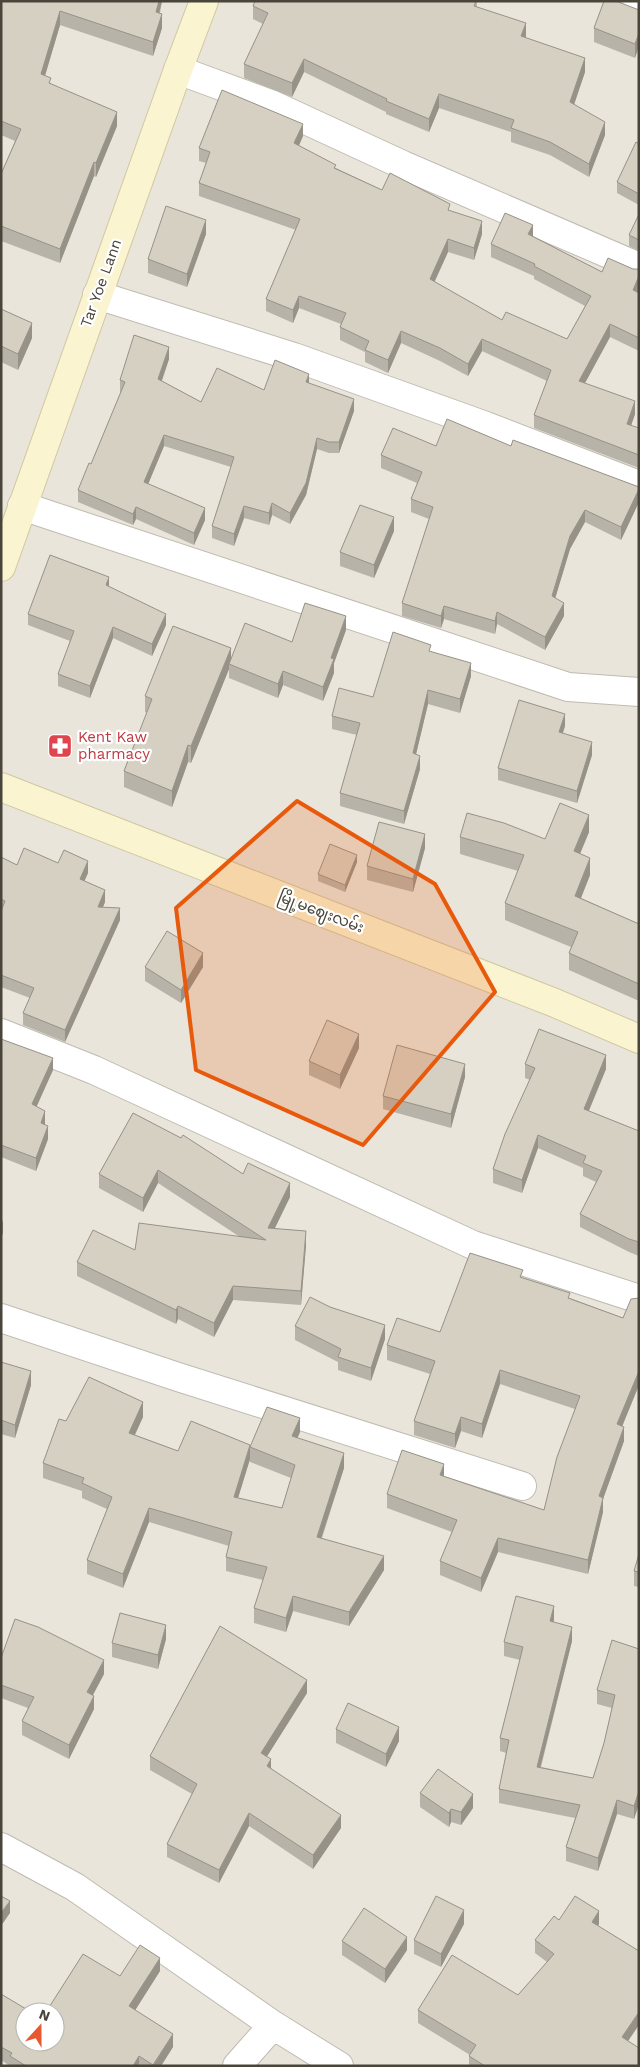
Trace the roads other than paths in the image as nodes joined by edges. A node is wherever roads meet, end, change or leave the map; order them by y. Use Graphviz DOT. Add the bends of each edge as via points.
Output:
graph roads {
  1 [pos="204,1"];
  2 [pos="626,1"];
  3 [pos="639,7"];
  4 [pos="178,70"];
  5 [pos="639,267"];
  6 [pos="97,295"];
  7 [pos="639,485"];
  8 [pos="22,506"];
  9 [pos="1,567"];
  10 [pos="639,692"];
  11 [pos="1,787"];
  12 [pos="1,1033"];
  13 [pos="639,1039"];
  14 [pos="639,1299"];
  15 [pos="1,1318"];
  16 [pos="522,1486"];
  17 [pos="1,1846"];
  18 [pos="273,2025"];
  19 [pos="237,2066"];
  20 [pos="339,2066"];
  1 -- 4 [label="main road, Tar Yoe Lann"];
  2 -- 3 [label="street"];
  4 -- 5 [label="street" via="273,105 403,166"];
  4 -- 6 [label="main road, Tar Yoe Lann"];
  6 -- 7 [label="street" via="294,357"];
  6 -- 8 [label="main road, Tar Yoe Lann"];
  8 -- 9 [label="main road, Tar Yoe Lann"];
  8 -- 10 [label="street" via="568,687"];
  11 -- 13 [label="main road, မြို့မဈေးလမ်း" via="555,1003"];
  12 -- 14 [label="street" via="94,1070 473,1245"];
  15 -- 16 [label="street"];
  17 -- 18 [label="street" via="75,1887"];
  18 -- 19 [label="street"];
  18 -- 20 [label="street"];
}
